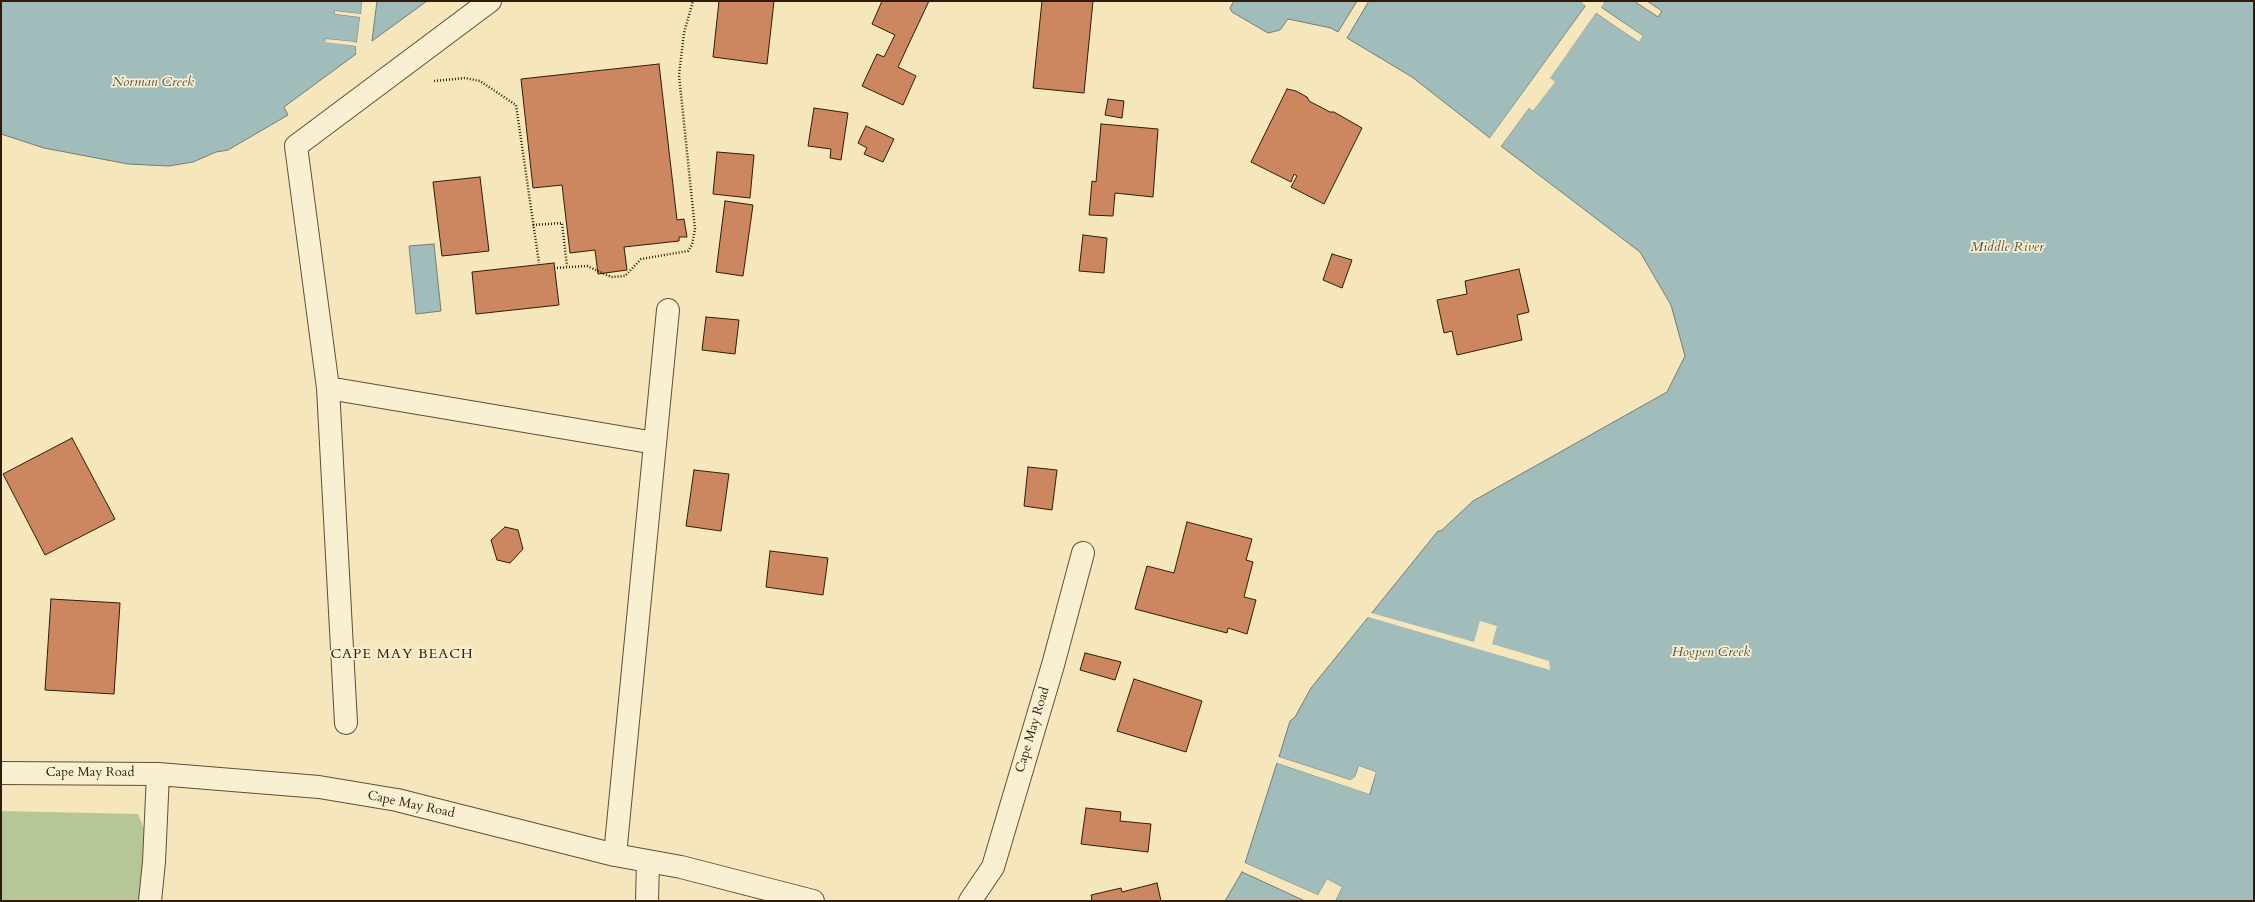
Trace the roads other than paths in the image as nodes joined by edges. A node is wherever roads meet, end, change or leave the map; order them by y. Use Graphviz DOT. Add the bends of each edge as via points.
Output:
graph roads {
  1 [pos="490,1"];
  2 [pos="668,310"];
  3 [pos="328,388"];
  4 [pos="655,443"];
  5 [pos="1083,553"];
  6 [pos="346,723"];
  7 [pos="1,773"];
  8 [pos="158,774"];
  9 [pos="615,855"];
  10 [pos="648,861"];
  11 [pos="150,901"];
  12 [pos="647,901"];
  13 [pos="813,901"];
  14 [pos="970,901"];
  1 -- 3 [label="street" via="296,146"];
  2 -- 4 [label="street"];
  3 -- 4 [label="street"];
  3 -- 6 [label="street"];
  4 -- 9 [label="street"];
  5 -- 14 [label="street, Cape May Road" via="1053,665 993,867"];
  7 -- 8 [label="street, Cape May Road"];
  8 -- 9 [label="street, Cape May Road" via="319,787 396,800"];
  8 -- 11 [label="street"];
  9 -- 10 [label="street, Cape May Road"];
  10 -- 12 [label="street"];
  10 -- 13 [label="street, Cape May Road"];
}
